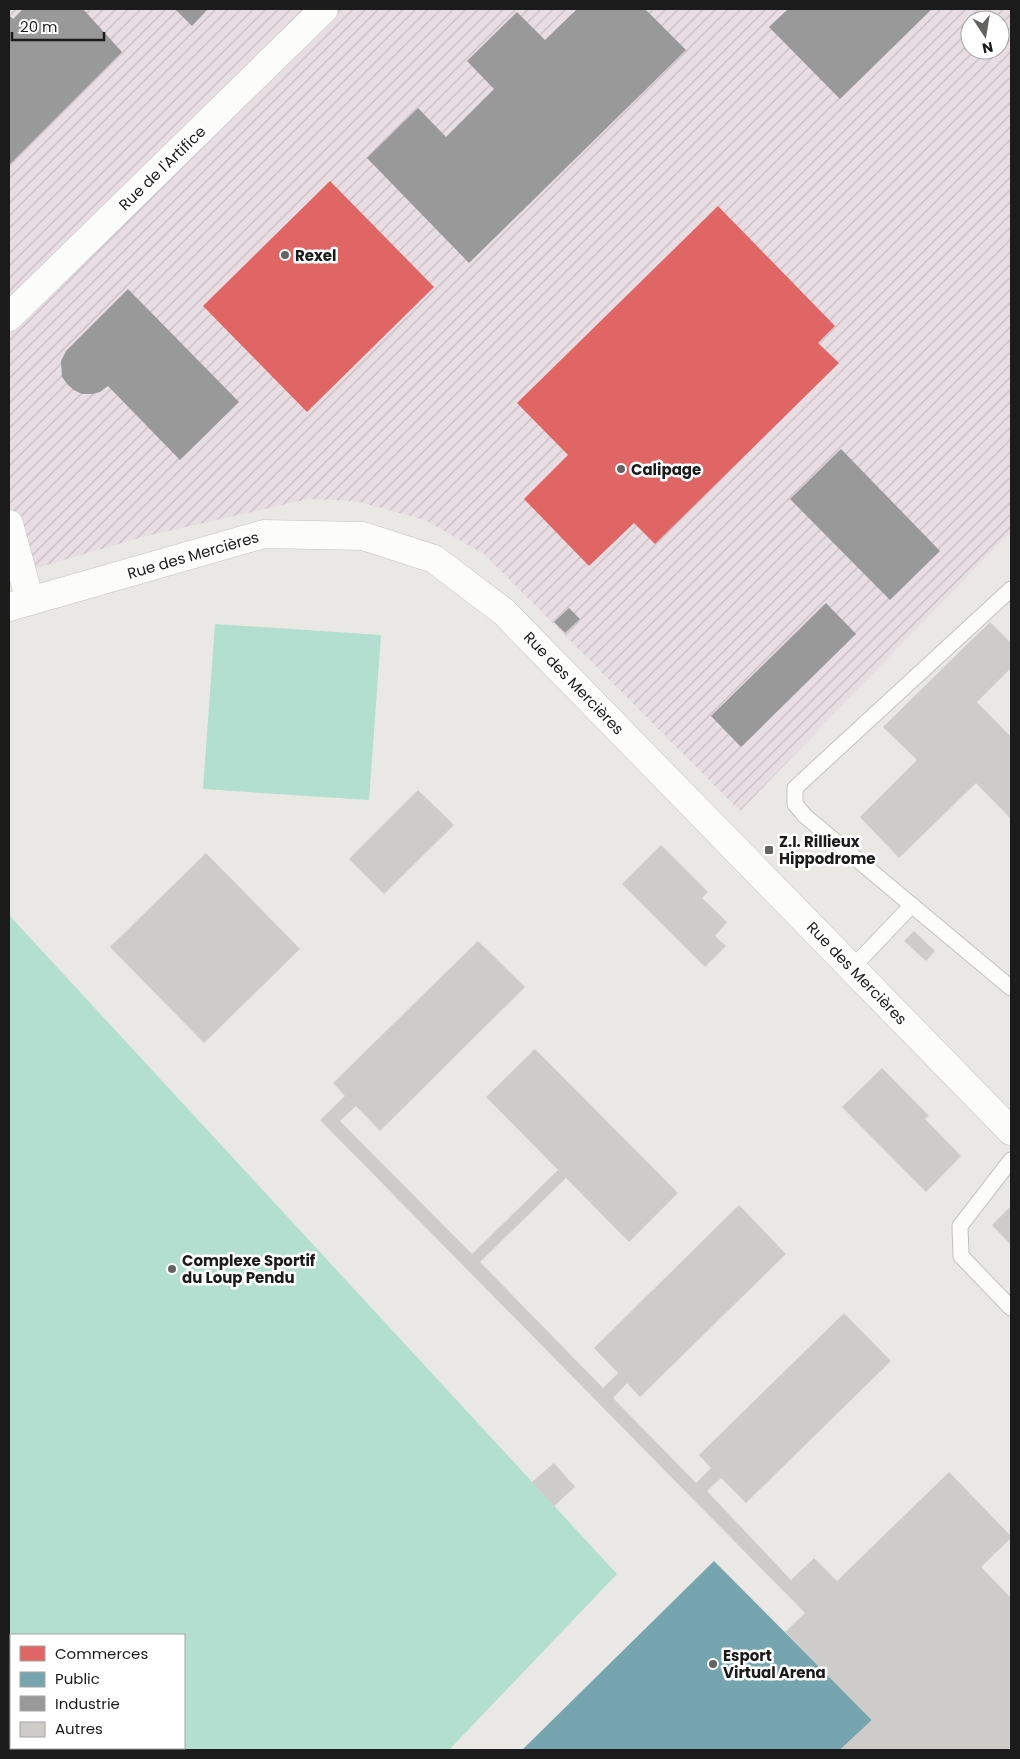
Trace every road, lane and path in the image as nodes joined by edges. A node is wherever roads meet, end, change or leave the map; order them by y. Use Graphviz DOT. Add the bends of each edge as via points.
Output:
graph roads {
  1 [pos="314,12"];
  2 [pos="9,317"];
  3 [pos="9,524"];
  4 [pos="1011,588"];
  5 [pos="20,604"];
  6 [pos="912,905"];
  7 [pos="852,968"];
  8 [pos="1011,988"];
  9 [pos="1011,1131"];
  10 [pos="1011,1160"];
  11 [pos="1011,1308"];
  1 -- 2 [label="street, Rue de l'Artifice"];
  3 -- 5 [label="street"];
  4 -- 6 [label="lane" via="795,788 795,804 805,816"];
  5 -- 7 [label="street, Rue des Mercières" via="264,534 363,536 434,559 504,612"];
  6 -- 7 [label="lane"];
  6 -- 8 [label="lane"];
  7 -- 9 [label="street, Rue des Mercières"];
  10 -- 11 [label="lane" via="960,1226 961,1256"];
}
